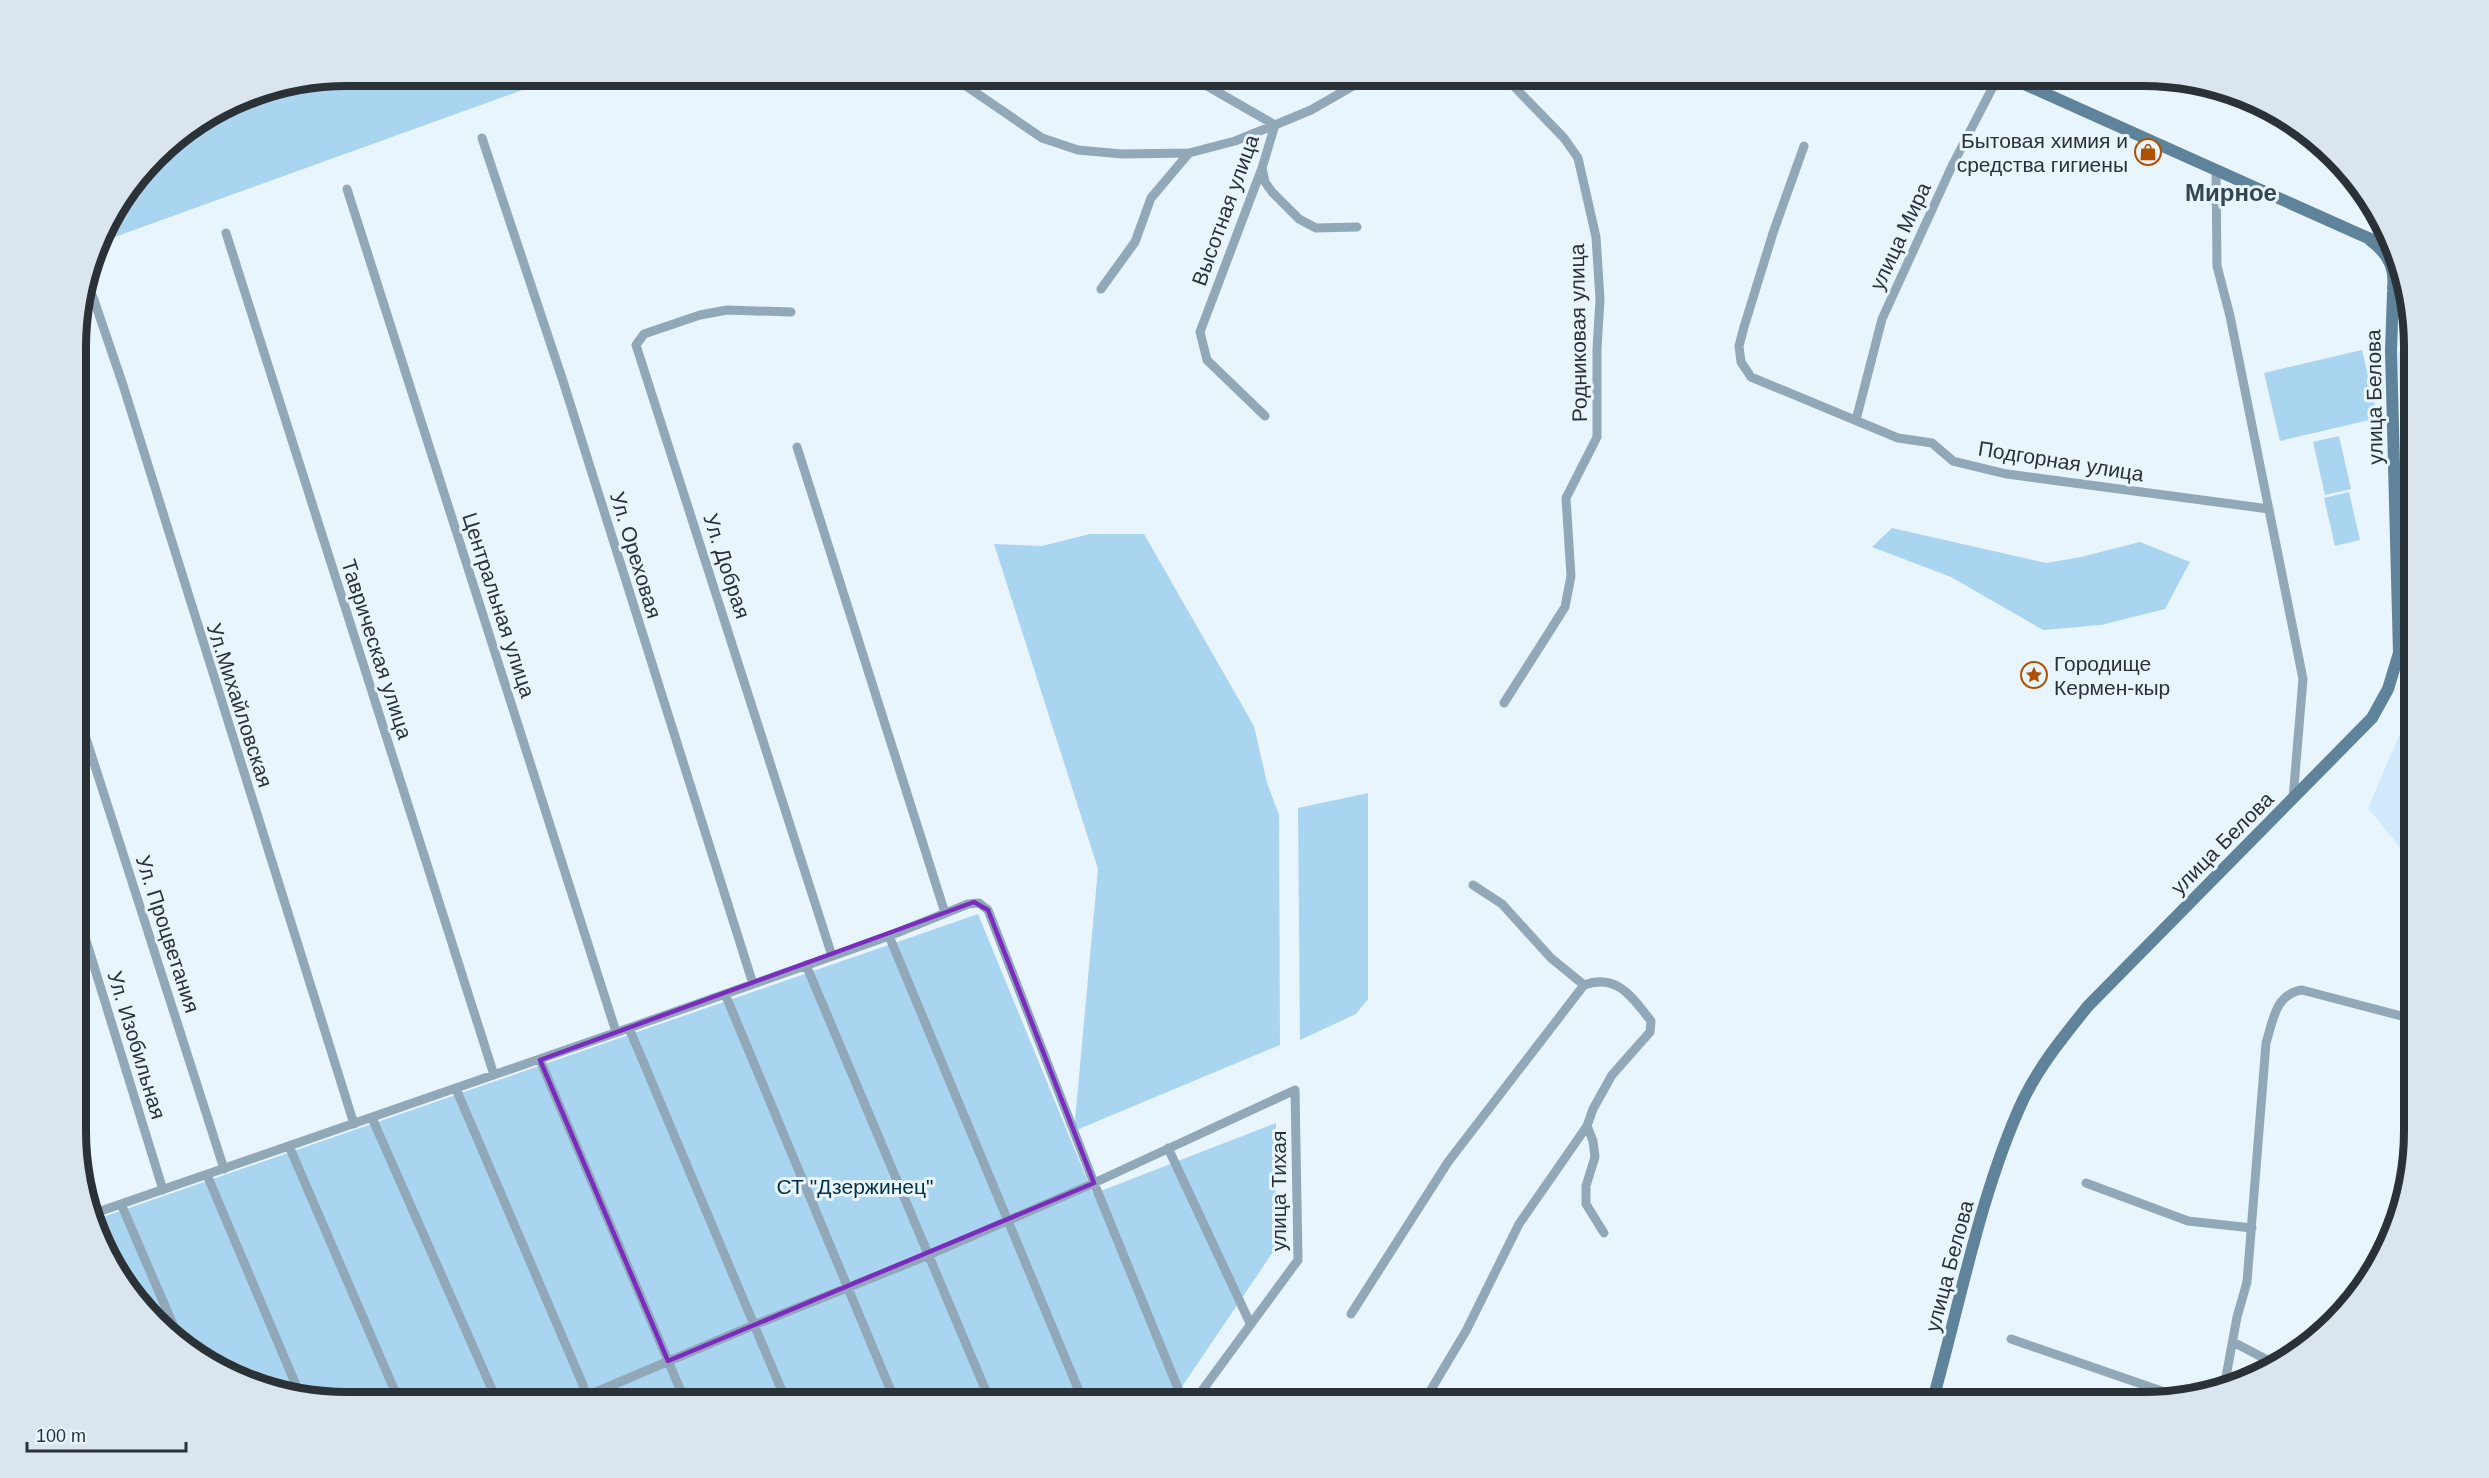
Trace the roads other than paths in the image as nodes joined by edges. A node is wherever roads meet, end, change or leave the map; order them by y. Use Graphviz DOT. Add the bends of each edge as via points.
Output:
graph roads {
  1 [pos="966,86"];
  2 [pos="1207,86"];
  3 [pos="1353,86"];
  4 [pos="1514,86"];
  5 [pos="1993,86"];
  6 [pos="2029,86"];
  7 [pos="1275,125"];
  8 [pos="482,138"];
  9 [pos="1804,146"];
  10 [pos="1189,153"];
  11 [pos="1262,168"];
  12 [pos="2216,170"];
  13 [pos="346,189"];
  14 [pos="1358,226"];
  15 [pos="226,233"];
  16 [pos="2367,237"];
  17 [pos="2381,240"];
  18 [pos="2388,257"];
  19 [pos="2395,278"];
  20 [pos="2396,284"];
  21 [pos="1101,290"];
  22 [pos="2392,293"];
  23 [pos="93,297"];
  24 [pos="791,312"];
  25 [pos="1265,416"];
  26 [pos="1856,420"];
  27 [pos="797,447"];
  28 [pos="2269,509"];
  29 [pos="1504,702"];
  30 [pos="86,738"];
  31 [pos="2294,799"];
  32 [pos="1473,885"];
  33 [pos="945,913"];
  34 [pos="889,936"];
  35 [pos="86,939"];
  36 [pos="832,956"];
  37 [pos="807,965"];
  38 [pos="753,984"];
  39 [pos="1584,985"];
  40 [pos="725,994"];
  41 [pos="2404,1016"];
  42 [pos="629,1028"];
  43 [pos="616,1032"];
  44 [pos="540,1059"];
  45 [pos="494,1075"];
  46 [pos="456,1089"];
  47 [pos="372,1118"];
  48 [pos="354,1124"];
  49 [pos="1587,1126"];
  50 [pos="289,1146"];
  51 [pos="1168,1148"];
  52 [pos="224,1169"];
  53 [pos="207,1175"];
  54 [pos="1094,1183"];
  55 [pos="2086,1183"];
  56 [pos="163,1190"];
  57 [pos="122,1204"];
  58 [pos="98,1213"];
  59 [pos="1009,1220"];
  60 [pos="2252,1228"];
  61 [pos="1604,1233"];
  62 [pos="929,1255"];
  63 [pos="847,1288"];
  64 [pos="1351,1314"];
  65 [pos="1250,1323"];
  66 [pos="754,1325"];
  67 [pos="174,1327"];
  68 [pos="2011,1339"];
  69 [pos="2233,1342"];
  70 [pos="2268,1360"];
  71 [pos="668,1361"];
  72 [pos="2226,1379"];
  73 [pos="297,1387"];
  74 [pos="395,1392"];
  75 [pos="493,1392"];
  76 [pos="584,1392"];
  77 [pos="603,1392"];
  78 [pos="682,1392"];
  79 [pos="782,1392"];
  80 [pos="891,1392"];
  81 [pos="986,1392"];
  82 [pos="1079,1392"];
  83 [pos="1180,1392"];
  84 [pos="1201,1392"];
  85 [pos="1429,1392"];
  86 [pos="1935,1392"];
  87 [pos="2163,1392"];
  1 -- 10 [label="street, Высотная улица" via="1042,138 1078,150"];
  2 -- 7 [label="street"];
  3 -- 7 [label="street"];
  4 -- 29 [label="street, Родниковая улица" via="1578,158 1596,237 1600,299 1597,437 1566,498 1571,576 1565,607"];
  5 -- 26 [label="street, улица Мира" via="1882,319"];
  6 -- 12 [label="main road"];
  7 -- 10 [label="street, Высотная улица"];
  7 -- 11 [label="street, Высотная улица"];
  8 -- 38 [label="street, Ул. Ореховая" via="563,381"];
  9 -- 26 [label="street, Подгорная улица" via="1744,327 1739,346 1741,362 1751,377"];
  10 -- 21 [label="street" via="1151,198 1135,242"];
  11 -- 14 [label="street" via="1272,192 1299,219 1316,228"];
  11 -- 25 [label="street, Высотная улица" via="1200,332 1207,360"];
  12 -- 16 [label="main road"];
  12 -- 28 [label="street" via="2217,266"];
  13 -- 43 [label="street, Центральная улица"];
  15 -- 45 [label="street, Таврическая улица"];
  16 -- 17 [label="main road"];
  16 -- 18 [label="main road"];
  19 -- 22 [label="main road"];
  20 -- 22 [label="main road, улица Белова"];
  22 -- 31 [label="main road, улица Белова" via="2399,653 2388,689 2372,718"];
  23 -- 48 [label="street, Ул.Михайловская"];
  24 -- 36 [label="street, Ул. Добрая" via="727,309 644,334 636,345"];
  26 -- 28 [label="street, Подгорная улица" via="1898,438 1932,443 1953,461 2007,474"];
  27 -- 33 [label="street"];
  28 -- 31 [label="street" via="2304,680"];
  30 -- 52 [label="street, Ул. Процветания"];
  31 -- 86 [label="main road, улица Белова" via="2088,1006 2052,1049 2024,1100 1985,1203"];
  32 -- 39 [label="street" via="1502,904 1551,958"];
  33 -- 34 [label="street"];
  33 -- 54 [label="street" via="974,902 988,910"];
  34 -- 36 [label="street"];
  34 -- 59 [label="street"];
  35 -- 56 [label="street, Ул. Изобильная"];
  36 -- 37 [label="street"];
  37 -- 38 [label="street"];
  37 -- 62 [label="street"];
  38 -- 40 [label="street"];
  39 -- 49 [label="street" via="1595,981 1618,984 1652,1024 1650,1032 1612,1075"];
  39 -- 64 [label="street" via="1448,1162"];
  40 -- 42 [label="street"];
  40 -- 63 [label="street"];
  41 -- 60 [label="street" via="2309,991 2294,991 2277,1005 2266,1043"];
  42 -- 43 [label="street"];
  42 -- 66 [label="street"];
  43 -- 44 [label="street"];
  44 -- 45 [label="street"];
  44 -- 71 [label="street"];
  45 -- 46 [label="street"];
  46 -- 47 [label="street"];
  46 -- 76 [label="street"];
  47 -- 48 [label="street"];
  47 -- 75 [label="street"];
  48 -- 50 [label="street"];
  49 -- 61 [label="street" via="1594,1157 1586,1186 1586,1204"];
  49 -- 85 [label="street" via="1519,1224 1466,1330"];
  50 -- 52 [label="street"];
  50 -- 74 [label="street"];
  51 -- 54 [label="street"];
  51 -- 65 [label="street"];
  51 -- 65 [label="street, улица Тихая" via="1295,1090 1298,1260"];
  52 -- 53 [label="street"];
  53 -- 56 [label="street"];
  53 -- 73 [label="street"];
  54 -- 59 [label="street"];
  54 -- 83 [label="street"];
  55 -- 60 [label="street" via="2188,1221"];
  56 -- 57 [label="street"];
  57 -- 58 [label="street"];
  57 -- 67 [label="street"];
  59 -- 62 [label="street"];
  59 -- 82 [label="street"];
  60 -- 69 [label="street" via="2247,1282"];
  62 -- 63 [label="street"];
  62 -- 81 [label="street"];
  63 -- 66 [label="street"];
  63 -- 80 [label="street"];
  65 -- 84 [label="street, улица Тихая"];
  66 -- 71 [label="street"];
  66 -- 79 [label="street"];
  68 -- 87 [label="street"];
  69 -- 70 [label="street"];
  69 -- 72 [label="street"];
  71 -- 77 [label="street"];
  71 -- 78 [label="street"];
}
